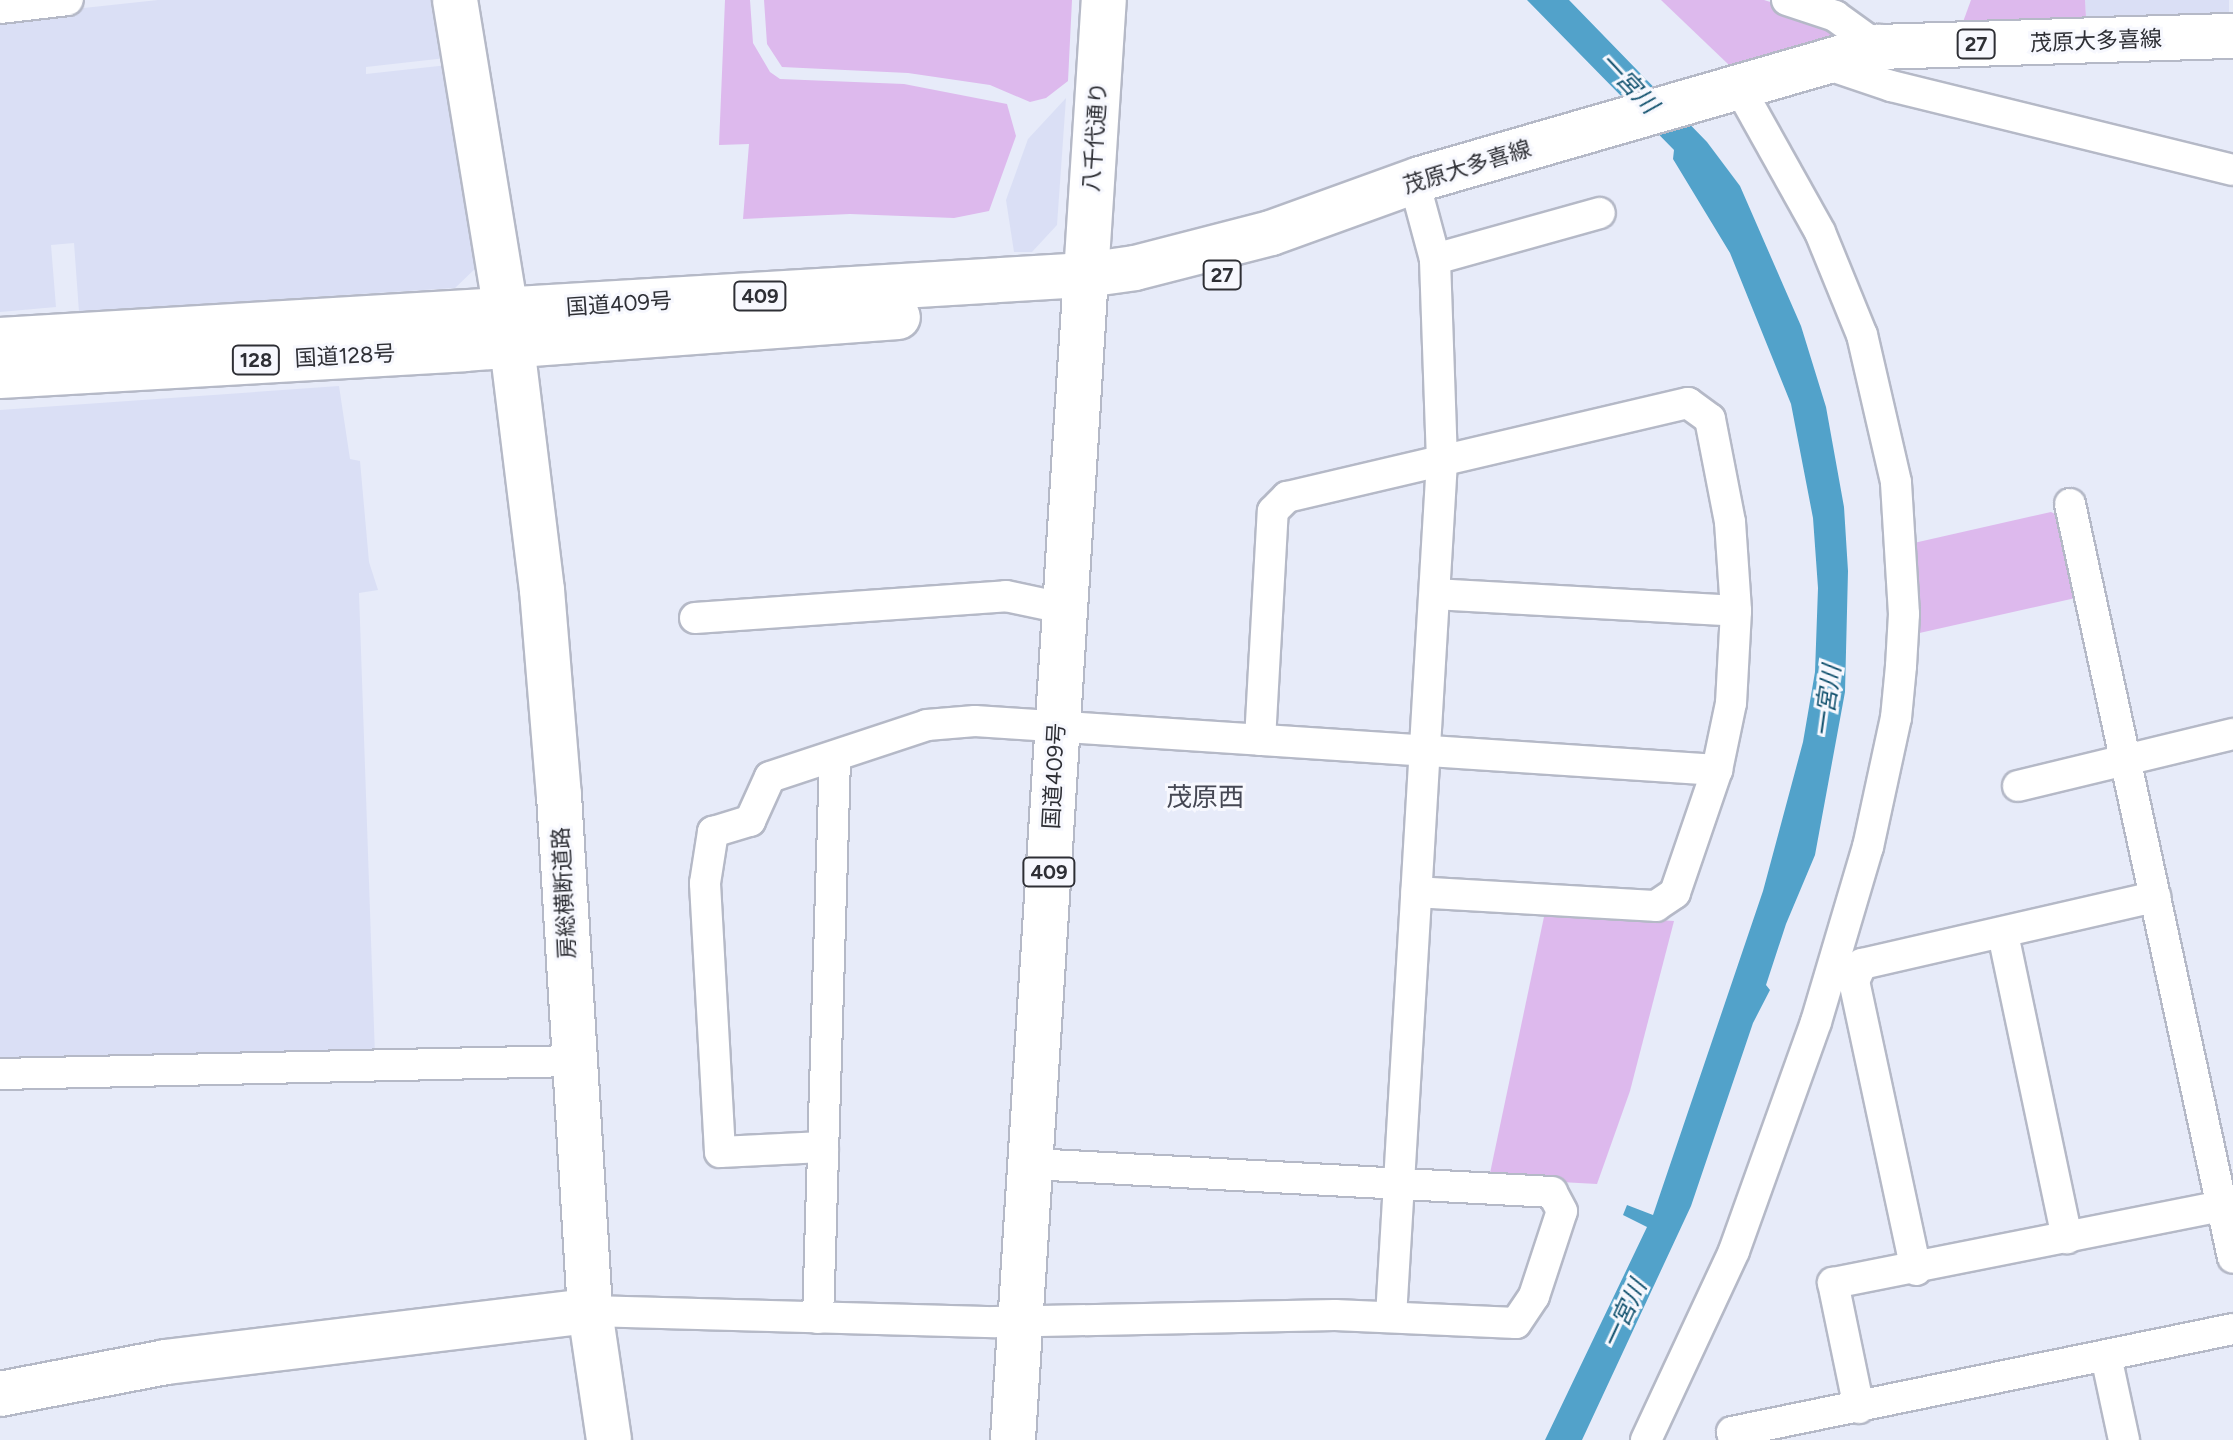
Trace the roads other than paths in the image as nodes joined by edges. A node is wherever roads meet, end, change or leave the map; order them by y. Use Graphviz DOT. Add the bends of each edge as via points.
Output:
graph roads {
  1 [pos="68,0"];
  2 [pos="455,0"];
  3 [pos="1104,0"];
  4 [pos="1787,0"];
  5 [pos="0,8"];
  6 [pos="2233,36"];
  7 [pos="1878,47"];
  8 [pos="1823,63"];
  9 [pos="1732,89"];
  10 [pos="2233,170"];
  11 [pos="1414,181"];
  12 [pos="1600,213"];
  13 [pos="1435,259"];
  14 [pos="1085,289"];
  15 [pos="510,328"];
  16 [pos="0,340"];
  17 [pos="0,376"];
  18 [pos="1442,461"];
  19 [pos="2070,504"];
  20 [pos="1435,594"];
  21 [pos="1067,609"];
  22 [pos="1736,611"];
  23 [pos="695,618"];
  24 [pos="1057,728"];
  25 [pos="2233,734"];
  26 [pos="1260,740"];
  27 [pos="1426,749"];
  28 [pos="835,759"];
  29 [pos="2126,760"];
  30 [pos="1717,770"];
  31 [pos="2018,786"];
  32 [pos="1416,892"];
  33 [pos="2155,897"];
  34 [pos="2003,934"];
  35 [pos="574,1061"];
  36 [pos="0,1074"];
  37 [pos="823,1147"];
  38 [pos="1032,1164"];
  39 [pos="1398,1184"];
  40 [pos="2227,1205"];
  41 [pos="2067,1238"];
  42 [pos="2233,1258"];
  43 [pos="1916,1270"];
  44 [pos="590,1311"];
  45 [pos="1391,1317"];
  46 [pos="818,1318"];
  47 [pos="1022,1321"];
  48 [pos="2233,1329"];
  49 [pos="2106,1356"];
  50 [pos="0,1394"];
  51 [pos="1859,1408"];
  52 [pos="609,1440"];
  53 [pos="1013,1440"];
  54 [pos="1646,1440"];
  55 [pos="1734,1440"];
  56 [pos="2124,1440"];
  1 -- 5 [label="street"];
  2 -- 15 [label="main road"];
  3 -- 14 [label="main road, 八千代通り"];
  4 -- 7 [label="street" via="1835,16"];
  6 -- 7 [label="main road, 茂原大多喜線 / 27"];
  7 -- 8 [label="main road, 茂原大多喜線 / 27"];
  8 -- 9 [label="main road, 茂原大多喜線 / 27"];
  8 -- 10 [label="street" via="1907,90"];
  9 -- 11 [label="main road, 茂原大多喜線 / 27"];
  9 -- 54 [label="street" via="1820,232 1862,335 1896,482 1904,614 1901,666 1896,718 1868,847 1816,1022 1734,1251"];
  11 -- 13 [label="street"];
  11 -- 14 [label="main road, 茂原大多喜線 / 27" via="1347,209 1234,271 1198,283"];
  12 -- 13 [label="street"];
  13 -- 18 [label="street"];
  14 -- 15 [label="main road, 国道409号 / 409"];
  14 -- 21 [label="main road, 国道409号 / 409"];
  15 -- 16 [label="main road, 国道128号 / 128"];
  15 -- 17 [label="main road, 国道128号 / 128"];
  15 -- 35 [label="main road, 房総横断道路" via="542,590"];
  18 -- 20 [label="street"];
  18 -- 22 [label="street" via="1688,403 1710,419 1730,522"];
  18 -- 26 [label="street" via="1287,497 1273,511"];
  19 -- 29 [label="street"];
  20 -- 22 [label="street"];
  20 -- 27 [label="street"];
  21 -- 23 [label="street" via="1006,596"];
  21 -- 24 [label="main road, 国道409号 / 409"];
  22 -- 30 [label="street" via="1731,703"];
  24 -- 26 [label="street"];
  24 -- 28 [label="street" via="975,721 927,725"];
  24 -- 38 [label="main road, 国道409号 / 409"];
  25 -- 29 [label="street"];
  26 -- 27 [label="street"];
  27 -- 30 [label="street"];
  27 -- 32 [label="street"];
  28 -- 37 [label="street"];
  28 -- 37 [label="street" via="770,777 750,821 713,832 705,883 720,1152"];
  29 -- 31 [label="street"];
  29 -- 33 [label="street"];
  30 -- 32 [label="street" via="1675,893 1656,906"];
  32 -- 39 [label="street"];
  33 -- 34 [label="street"];
  33 -- 40 [label="street"];
  34 -- 41 [label="street"];
  34 -- 43 [label="street" via="1862,964 1854,981"];
  35 -- 36 [label="street"];
  35 -- 44 [label="main road, 房総横断道路"];
  37 -- 46 [label="street"];
  38 -- 39 [label="street"];
  38 -- 47 [label="main road, 国道409号 / 409"];
  39 -- 45 [label="street"];
  39 -- 45 [label="street" via="1552,1192 1562,1211 1534,1296 1516,1323"];
  40 -- 41 [label="street"];
  40 -- 42 [label="street"];
  41 -- 43 [label="street"];
  43 -- 51 [label="street" via="1833,1283"];
  44 -- 46 [label="street"];
  44 -- 50 [label="main road" via="166,1362"];
  44 -- 52 [label="main road, 房総横断道路"];
  45 -- 47 [label="street"];
  46 -- 47 [label="street"];
  47 -- 53 [label="main road, 国道409号 / 409"];
  48 -- 49 [label="street"];
  49 -- 51 [label="street"];
  49 -- 56 [label="street"];
  51 -- 55 [label="street" via="1732,1432"];
}
